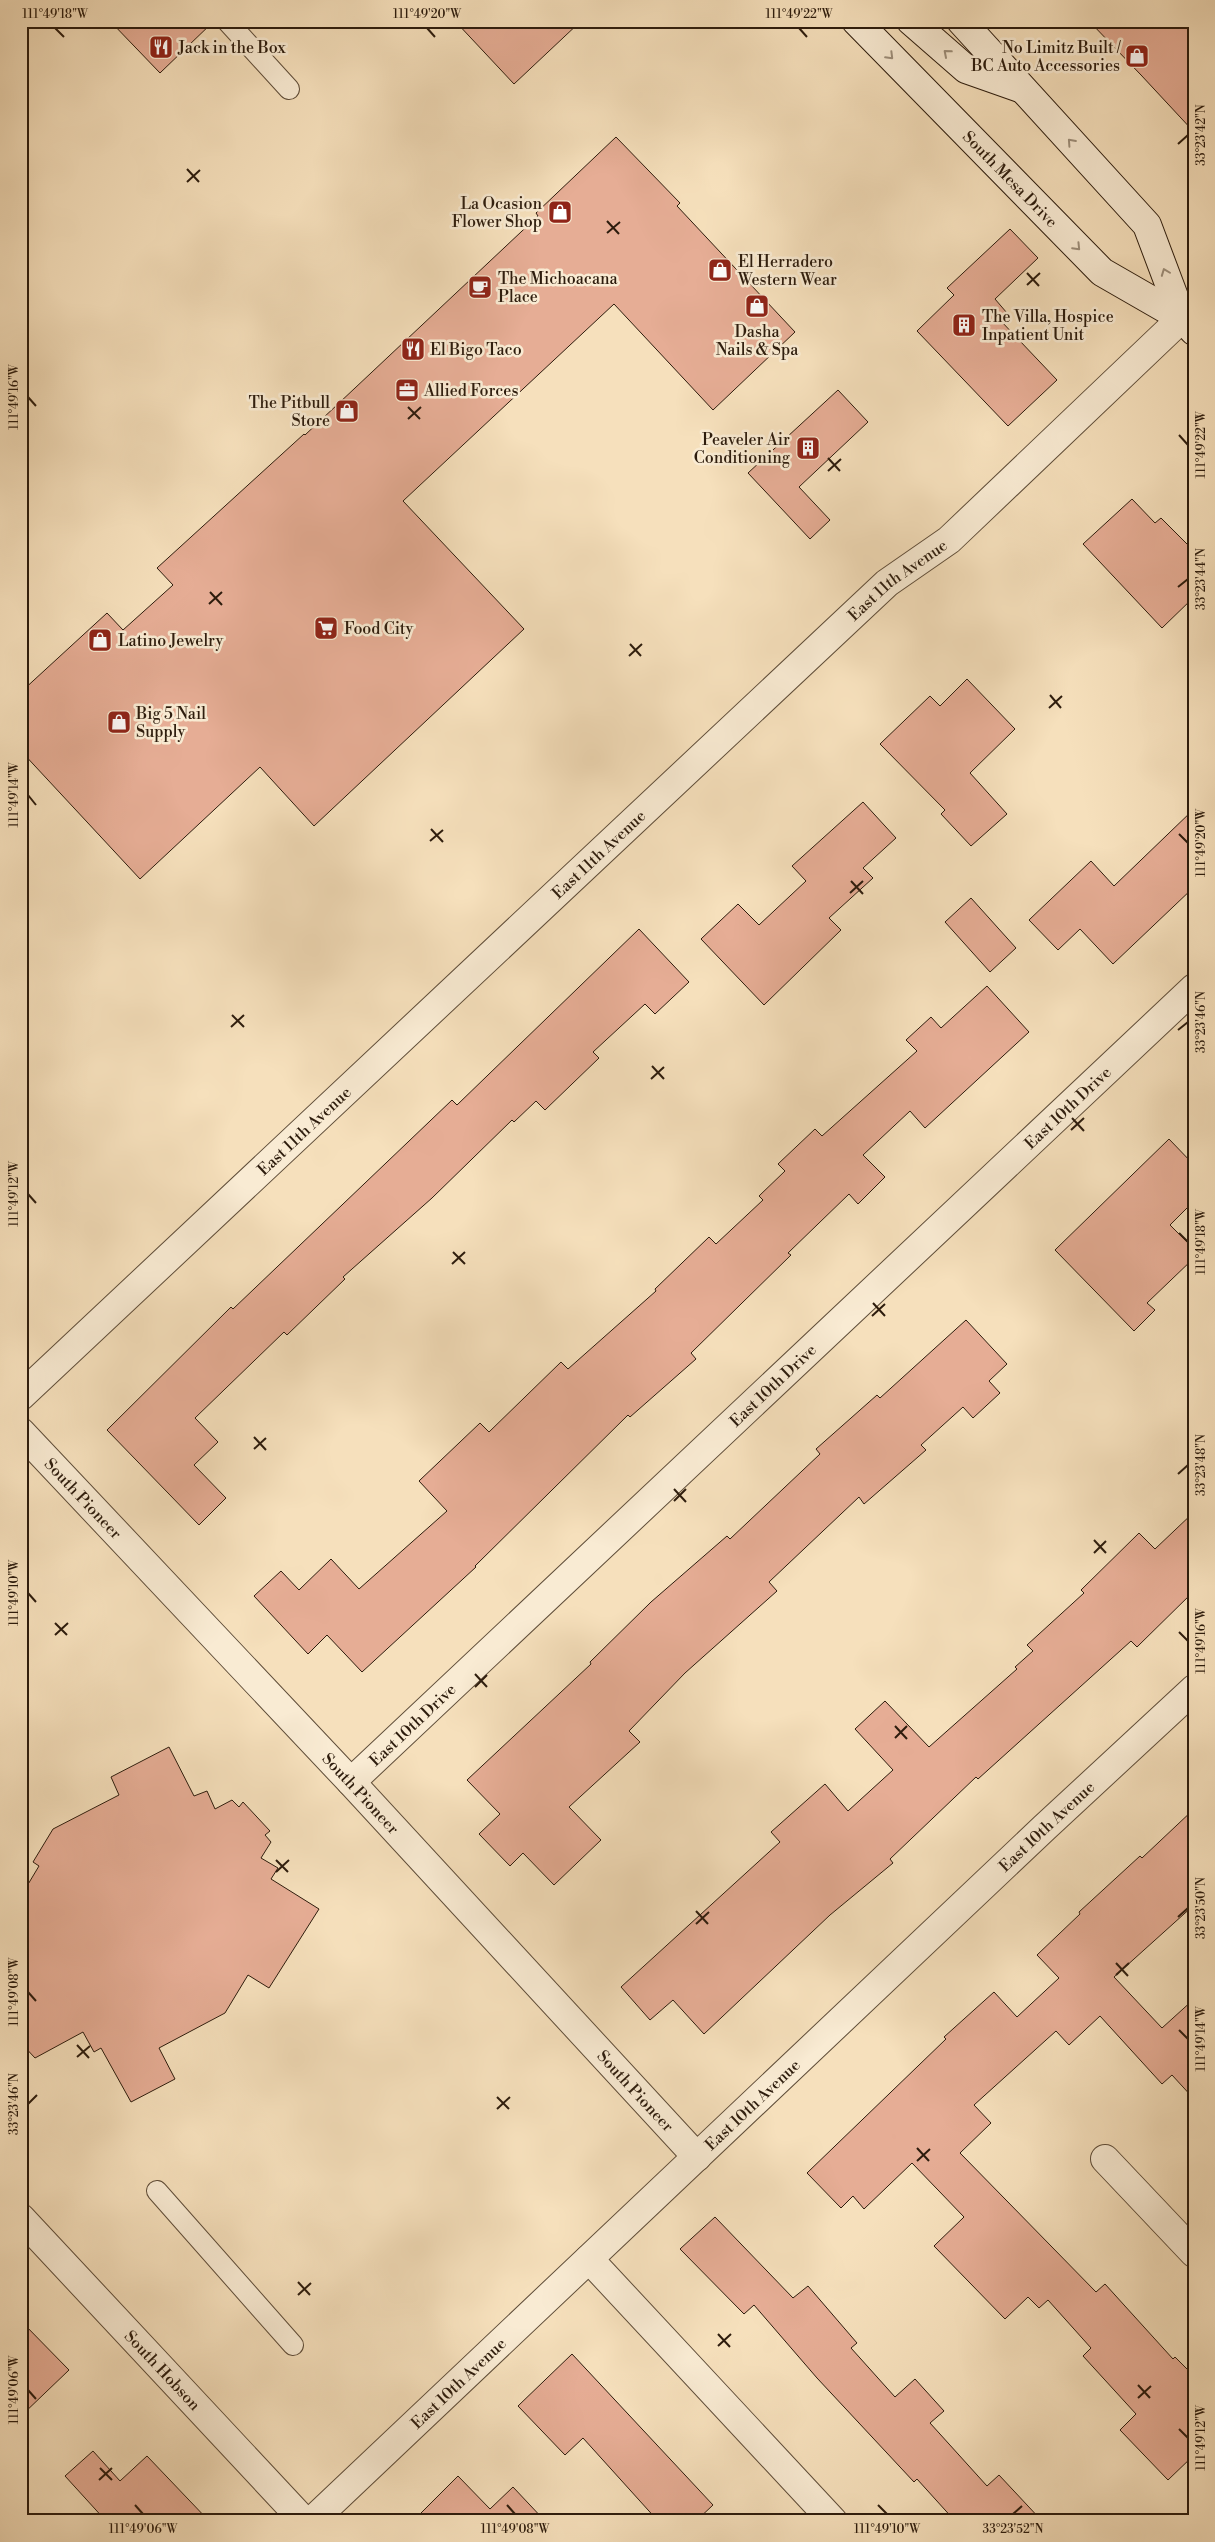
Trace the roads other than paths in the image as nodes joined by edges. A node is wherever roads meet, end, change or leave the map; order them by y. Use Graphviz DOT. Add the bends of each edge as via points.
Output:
graph roads {
  1 [pos="226,21"];
  2 [pos="856,21"];
  3 [pos="911,21"];
  4 [pos="961,21"];
  5 [pos="1022,88"];
  6 [pos="289,89"];
  7 [pos="1188,324"];
  8 [pos="1194,988"];
  9 [pos="21,1396"];
  10 [pos="21,1432"];
  11 [pos="1194,1689"];
  12 [pos="351,1782"];
  13 [pos="697,2157"];
  14 [pos="1106,2158"];
  15 [pos="157,2191"];
  16 [pos="21,2218"];
  17 [pos="1194,2253"];
  18 [pos="589,2259"];
  19 [pos="293,2346"];
  20 [pos="304,2521"];
  21 [pos="312,2521"];
  22 [pos="833,2521"];
  1 -- 6 [label="lane"];
  2 -- 7 [label="street, South Mesa Drive, one-way" via="1102,272"];
  5 -- 3 [label="street, one-way" via="966,69"];
  4 -- 5 [label="street"];
  7 -- 5 [label="street, one-way" via="1146,225"];
  7 -- 9 [label="street, East 11th Avenue" via="949,540 887,583"];
  8 -- 12 [label="street, East 10th Drive"];
  10 -- 12 [label="street, South Pioneer"];
  11 -- 13 [label="street, East 10th Avenue"];
  12 -- 13 [label="street, South Pioneer"];
  13 -- 18 [label="street, East 10th Avenue"];
  14 -- 17 [label="street"];
  15 -- 19 [label="lane"];
  16 -- 20 [label="street, South Hobson"];
  18 -- 21 [label="street, East 10th Avenue"];
  18 -- 22 [label="street"];
}
